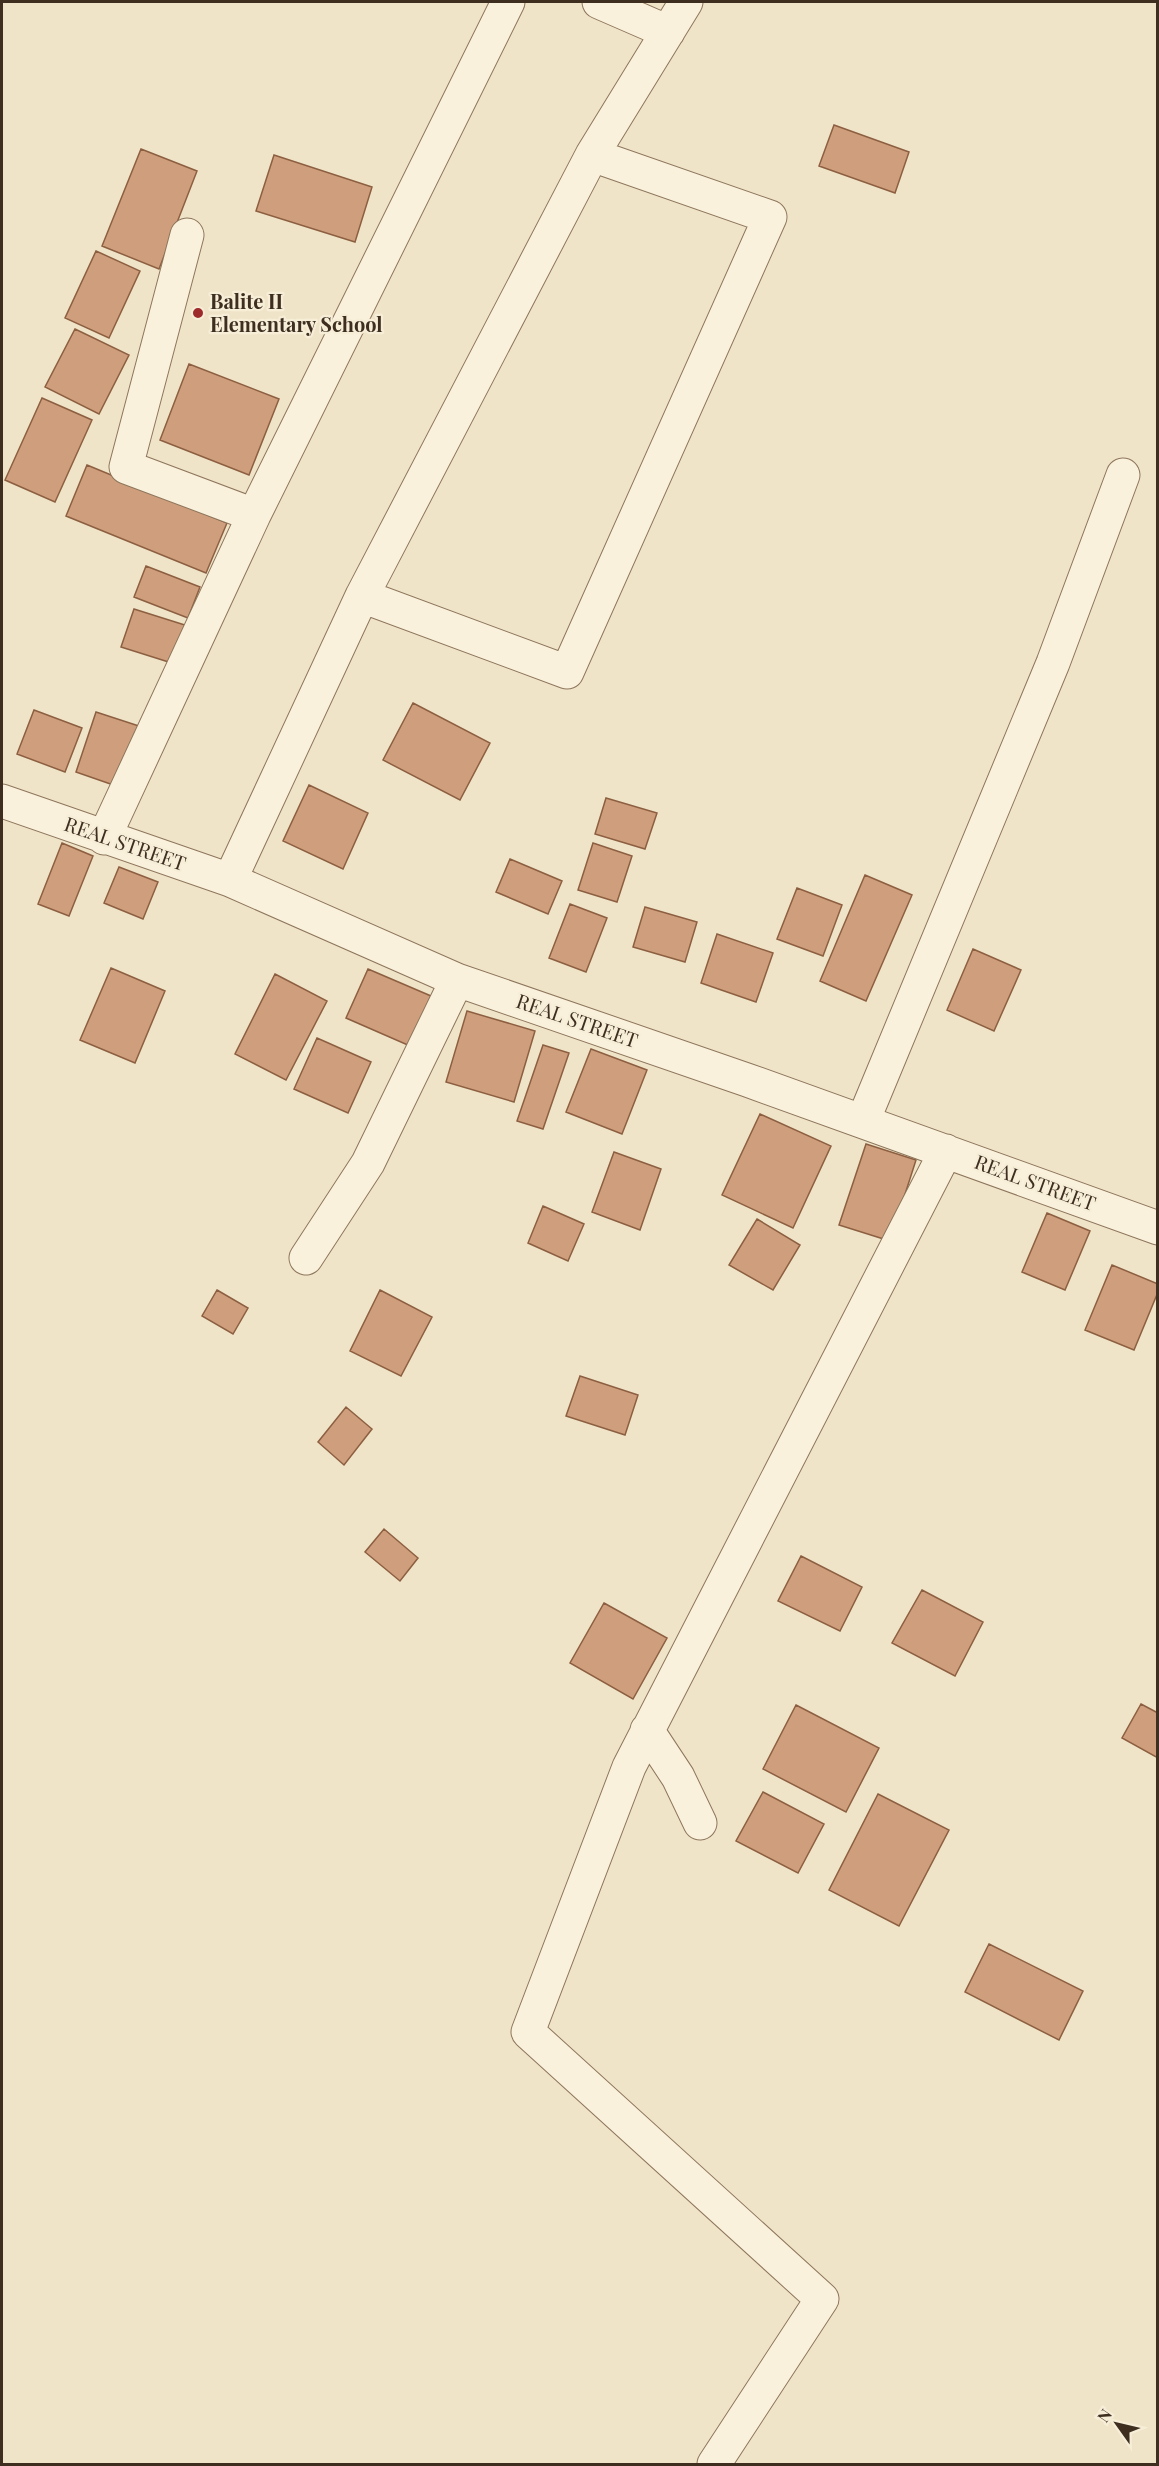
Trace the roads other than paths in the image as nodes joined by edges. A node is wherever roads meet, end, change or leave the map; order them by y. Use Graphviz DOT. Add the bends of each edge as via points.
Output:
graph roads {
  1 [pos="508,2"];
  2 [pos="599,2"];
  3 [pos="686,2"];
  4 [pos="668,32"];
  5 [pos="592,155"];
  6 [pos="187,235"];
  7 [pos="1123,475"];
  8 [pos="254,515"];
  9 [pos="362,596"];
  10 [pos="2,801"];
  11 [pos="104,838"];
  12 [pos="230,880"];
  13 [pos="457,980"];
  14 [pos="863,1121"];
  15 [pos="946,1151"];
  16 [pos="1158,1228"];
  17 [pos="306,1258"];
  18 [pos="647,1730"];
  19 [pos="700,1823"];
  20 [pos="714,2464"];
  1 -- 8 [label="street"];
  2 -- 4 [label="street"];
  3 -- 4 [label="street"];
  4 -- 5 [label="street"];
  5 -- 9 [label="street"];
  5 -- 9 [label="street" via="770,217 567,672"];
  6 -- 8 [label="street" via="126,467"];
  7 -- 14 [label="street" via="1053,663"];
  8 -- 11 [label="street"];
  9 -- 12 [label="street"];
  10 -- 11 [label="street, REAL STREET"];
  11 -- 12 [label="street, REAL STREET"];
  12 -- 13 [label="street, REAL STREET"];
  13 -- 14 [label="street, REAL STREET"];
  13 -- 17 [label="street" via="368,1163"];
  14 -- 15 [label="street, REAL STREET"];
  15 -- 16 [label="street, REAL STREET"];
  15 -- 18 [label="street"];
  18 -- 19 [label="street" via="678,1778"];
  18 -- 20 [label="street" via="629,1767 528,2032 822,2299"];
}
